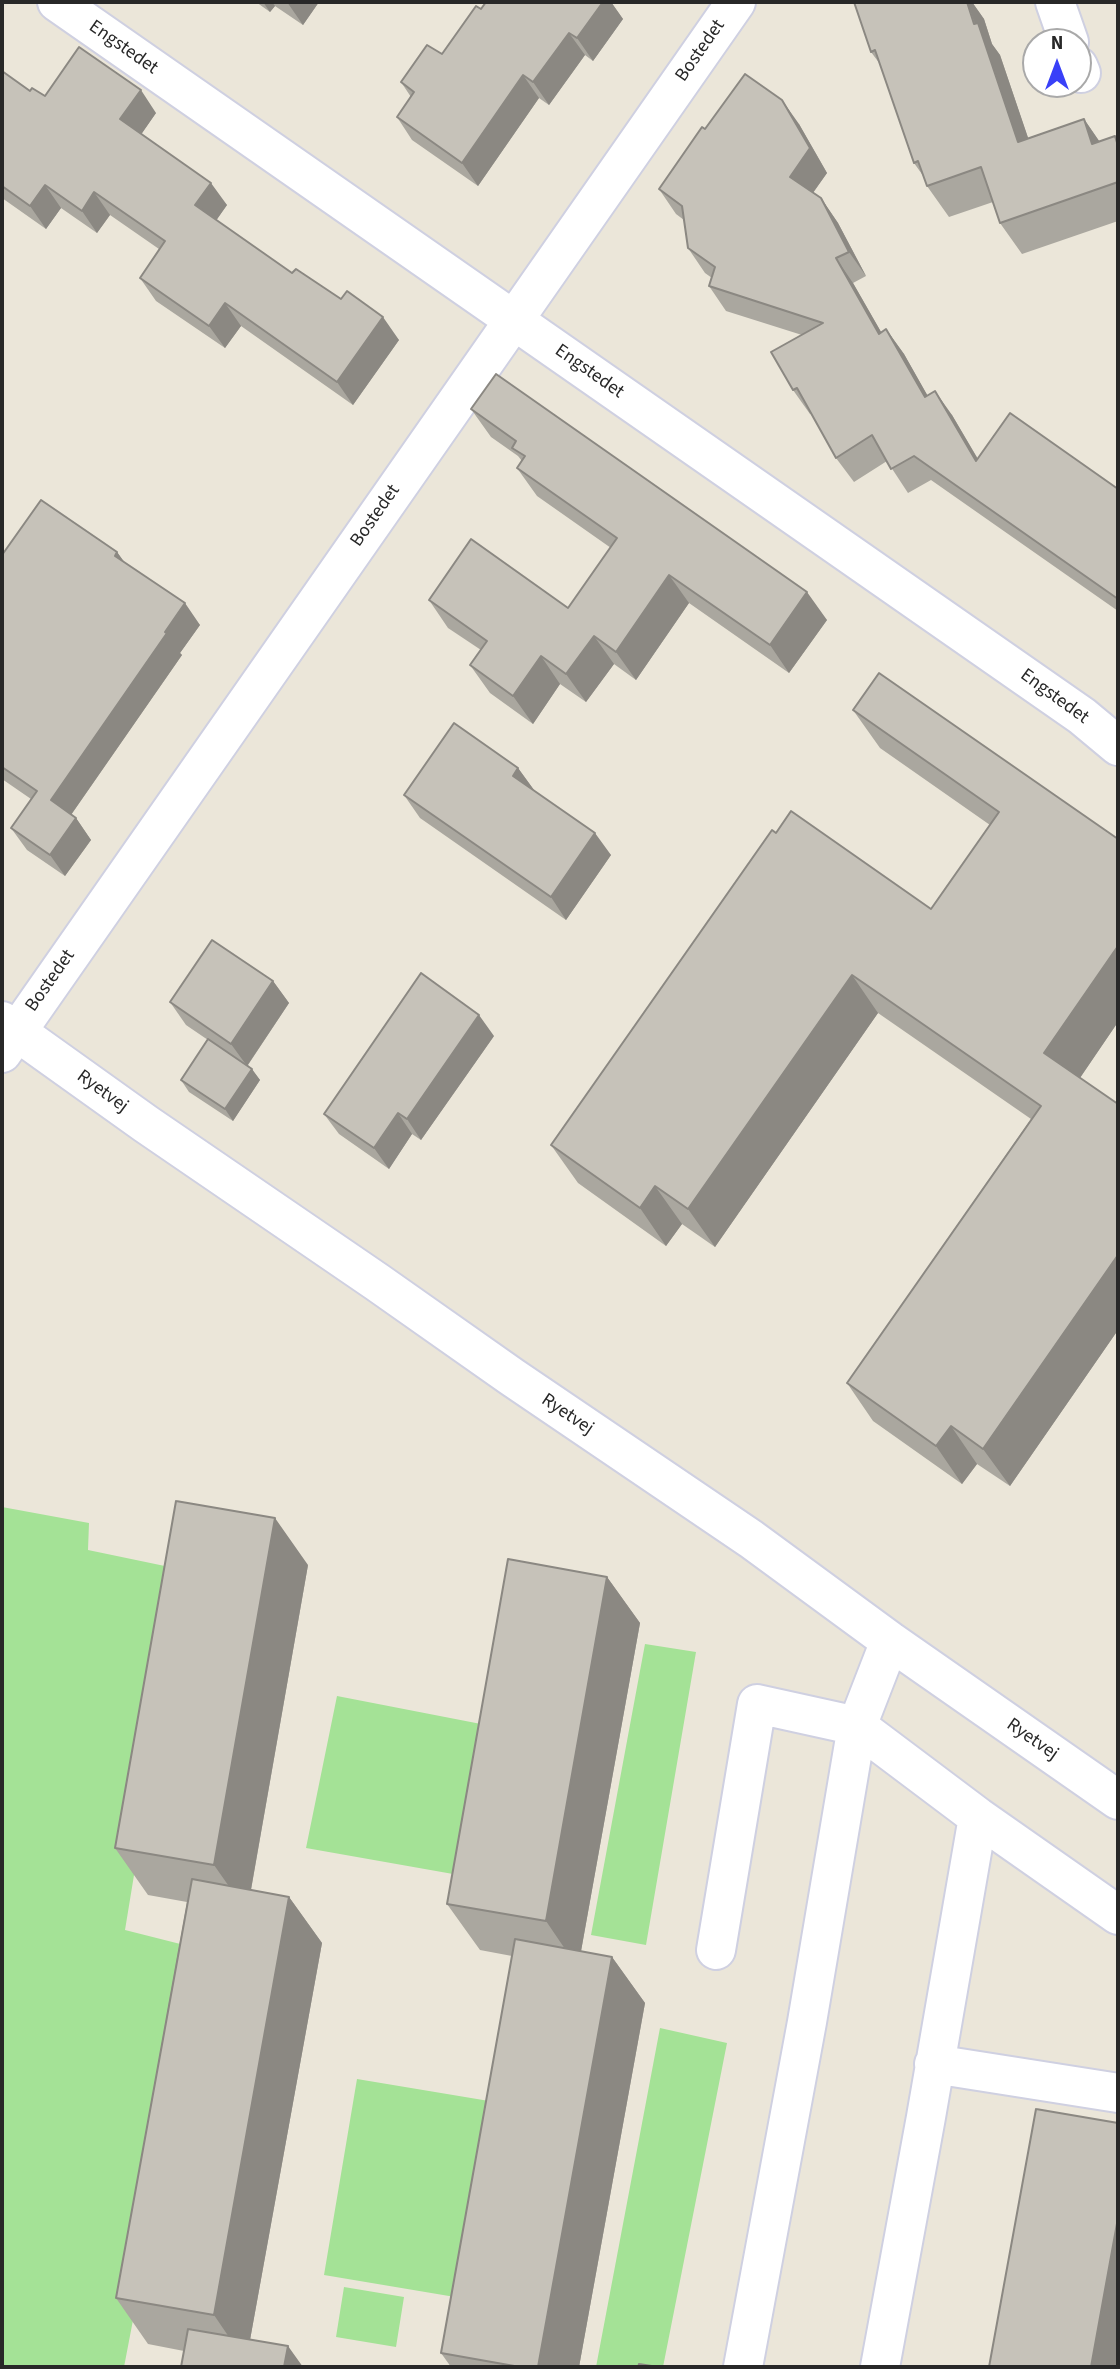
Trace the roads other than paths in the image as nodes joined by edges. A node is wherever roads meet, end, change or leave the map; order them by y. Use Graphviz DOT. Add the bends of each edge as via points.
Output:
graph roads {
  1 [pos="57,2"];
  2 [pos="736,2"];
  3 [pos="1055,2"];
  4 [pos="1064,28"];
  5 [pos="513,319"];
  6 [pos="1118,746"];
  7 [pos="7,1035"];
  8 [pos="890,1641"];
  9 [pos="858,1726"];
  10 [pos="1118,1800"];
  11 [pos="978,1817"];
  12 [pos="1118,1915"];
  13 [pos="716,1950"];
  14 [pos="934,2064"];
  15 [pos="1118,2093"];
  16 [pos="743,2367"];
  17 [pos="880,2367"];
  1 -- 5 [label="street, Engstedet"];
  2 -- 5 [label="street, Bostedet"];
  3 -- 4 [label="street"];
  5 -- 6 [label="street, Engstedet" via="1082,716"];
  5 -- 7 [label="street, Bostedet"];
  7 -- 8 [label="street, Ryetvej" via="377,1282 751,1539"];
  8 -- 9 [label="street"];
  8 -- 10 [label="street, Ryetvej"];
  9 -- 11 [label="street"];
  9 -- 13 [label="street" via="757,1704"];
  9 -- 16 [label="street"];
  11 -- 12 [label="street"];
  11 -- 14 [label="street"];
  14 -- 15 [label="street"];
  14 -- 17 [label="street"];
}
